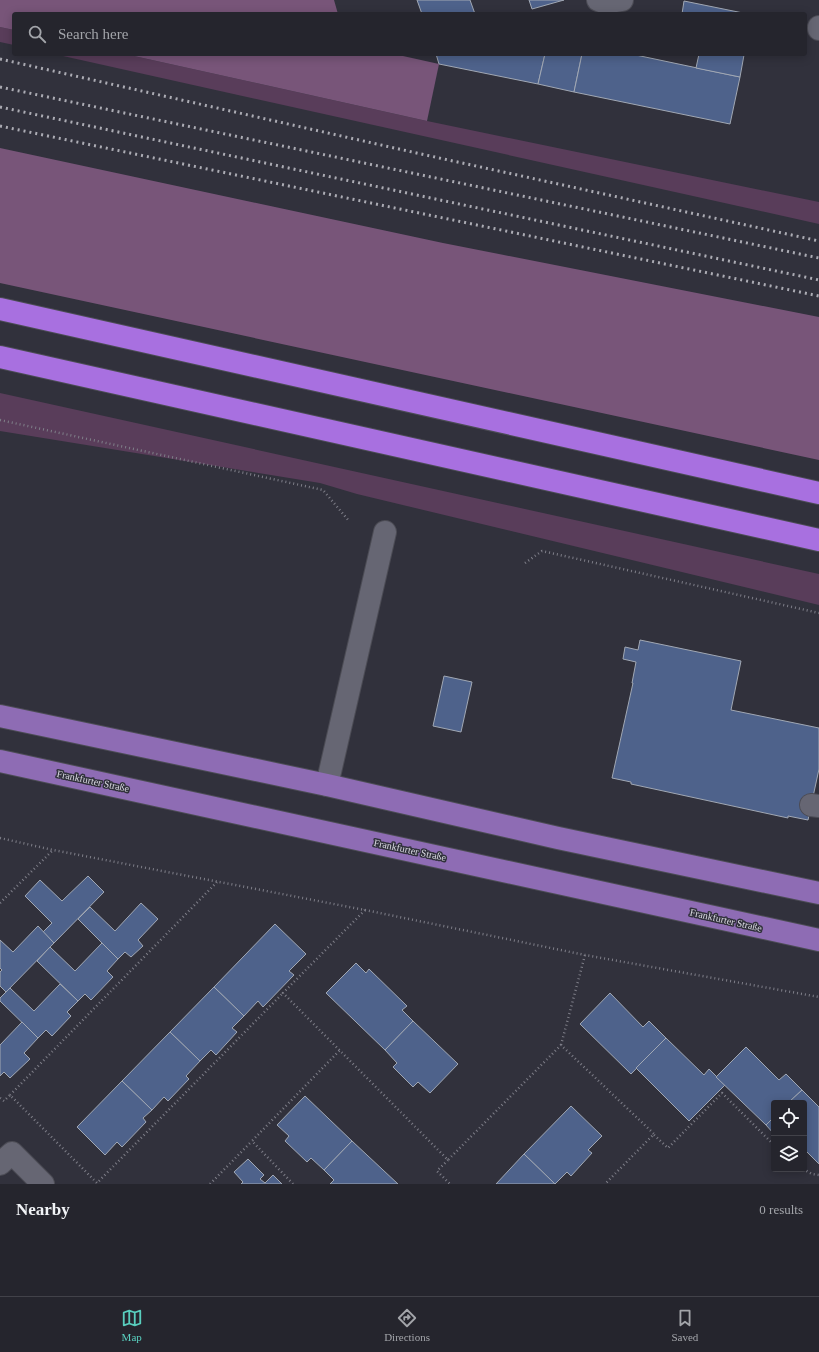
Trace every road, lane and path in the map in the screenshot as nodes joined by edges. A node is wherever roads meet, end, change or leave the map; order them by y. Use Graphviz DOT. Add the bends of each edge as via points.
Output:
graph roads {
  1 [pos="598,0"];
  2 [pos="622,0"];
  3 [pos="0,309"];
  4 [pos="0,356"];
  5 [pos="0,420"];
  6 [pos="819,493"];
  7 [pos="349,521"];
  8 [pos="385,532"];
  9 [pos="819,540"];
  10 [pos="525,563"];
  11 [pos="819,614"];
  12 [pos="0,716"];
  13 [pos="0,761"];
  14 [pos="327,785"];
  15 [pos="0,838"];
  16 [pos="53,850"];
  17 [pos="217,882"];
  18 [pos="819,893"];
  19 [pos="0,903"];
  20 [pos="365,910"];
  21 [pos="819,940"];
  22 [pos="585,955"];
  23 [pos="283,993"];
  24 [pos="819,997"];
  25 [pos="561,1045"];
  26 [pos="340,1050"];
  27 [pos="10,1096"];
  28 [pos="0,1098"];
  29 [pos="654,1134"];
  30 [pos="252,1141"];
  31 [pos="771,1142"];
  32 [pos="448,1160"];
  33 [pos="0,1164"];
  34 [pos="807,1172"];
  35 [pos="819,1175"];
  36 [pos="43,1184"];
  37 [pos="97,1184"];
  38 [pos="210,1184"];
  39 [pos="293,1184"];
  40 [pos="450,1184"];
  41 [pos="605,1184"];
  1 -- 2 [label="street" via="605,3"];
  3 -- 6 [label="highway"];
  4 -- 9 [label="highway"];
  5 -- 7 [label="path" via="324,490"];
  8 -- 14 [label="street"];
  10 -- 11 [label="path" via="542,551"];
  12 -- 14 [label="main road"];
  13 -- 21 [label="main road, Frankfurter Straße"];
  14 -- 18 [label="main road" via="558,838"];
  15 -- 16 [label="path"];
  16 -- 17 [label="path"];
  16 -- 19 [label="path"];
  17 -- 20 [label="path"];
  17 -- 27 [label="path"];
  20 -- 22 [label="path"];
  20 -- 23 [label="path"];
  22 -- 24 [label="path"];
  22 -- 25 [label="path"];
  23 -- 26 [label="path"];
  23 -- 37 [label="path"];
  25 -- 29 [label="path"];
  25 -- 32 [label="path"];
  26 -- 30 [label="path"];
  26 -- 32 [label="path"];
  27 -- 28 [label="path" via="4,1101"];
  27 -- 37 [label="path"];
  29 -- 31 [label="path" via="668,1148 722,1093"];
  29 -- 41 [label="path"];
  30 -- 38 [label="path"];
  30 -- 39 [label="path"];
  32 -- 40 [label="path" via="437,1171"];
  33 -- 36 [label="street" via="12,1153"];
  34 -- 35 [label="path"];
}
